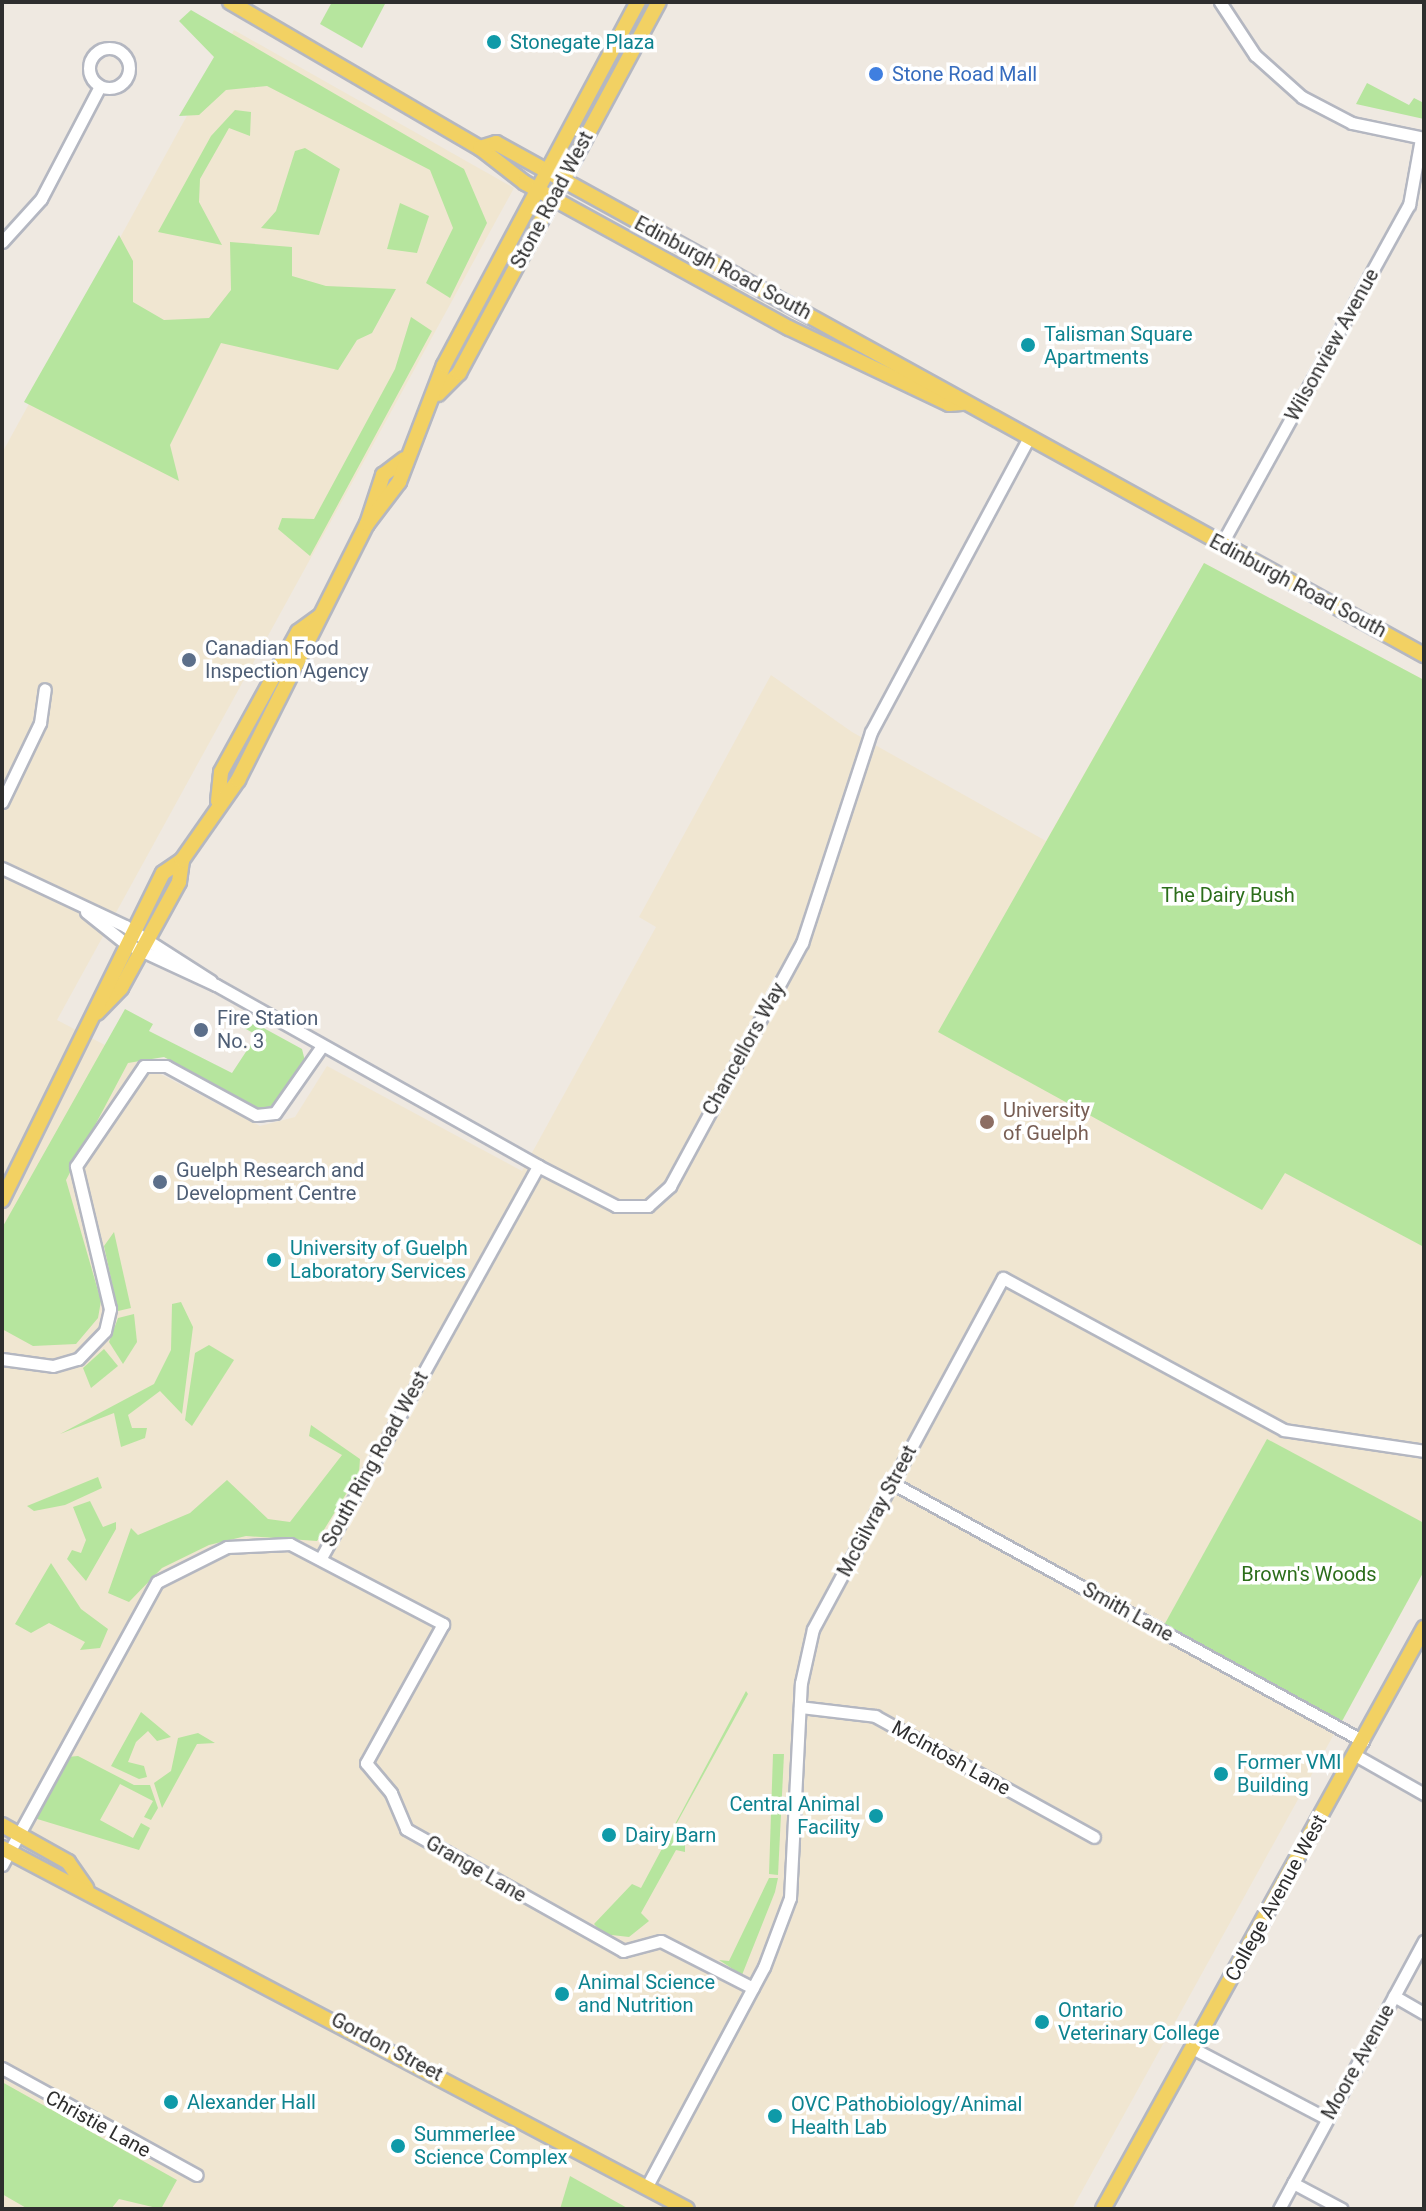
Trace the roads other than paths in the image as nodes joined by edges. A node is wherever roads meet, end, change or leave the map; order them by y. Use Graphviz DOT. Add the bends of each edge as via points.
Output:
graph roads {
  1 [pos="230,2"];
  2 [pos="640,2"];
  3 [pos="659,2"];
  4 [pos="1220,2"];
  5 [pos="647,25"];
  6 [pos="98,90"];
  7 [pos="1423,138"];
  8 [pos="480,148"];
  9 [pos="547,172"];
  10 [pos="562,181"];
  11 [pos="537,190"];
  12 [pos="553,198"];
  13 [pos="2,242"];
  14 [pos="438,394"];
  15 [pos="962,403"];
  16 [pos="1028,439"];
  17 [pos="1221,545"];
  18 [pos="1424,655"];
  19 [pos="45,689"];
  20 [pos="2,802"];
  21 [pos="2,868"];
  22 [pos="136,941"];
  23 [pos="322,1046"];
  24 [pos="538,1166"];
  25 [pos="2,1200"];
  26 [pos="2,1359"];
  27 [pos="1424,1451"];
  28 [pos="892,1483"];
  29 [pos="322,1556"];
  30 [pos="1424,1628"];
  31 [pos="800,1707"];
  32 [pos="1363,1741"];
  33 [pos="1355,1755"];
  34 [pos="1424,1794"];
  35 [pos="2,1825"];
  36 [pos="19,1834"];
  37 [pos="1094,1837"];
  38 [pos="4,1855"];
  39 [pos="86,1888"];
  40 [pos="1424,1941"];
  41 [pos="753,1988"];
  42 [pos="1394,1996"];
  43 [pos="1424,2013"];
  44 [pos="1192,2048"];
  45 [pos="2,2068"];
  46 [pos="1326,2118"];
  47 [pos="197,2175"];
  48 [pos="1293,2183"];
  49 [pos="647,2186"];
  50 [pos="687,2209"];
  51 [pos="1103,2209"];
  52 [pos="1279,2209"];
  53 [pos="1342,2209"];
  1 -- 8 [label="main road, Edinburgh Road South"];
  2 -- 5 [label="main road"];
  2 -- 9 [label="main road, Stone Road West"];
  3 -- 5 [label="main road, Stone Road West"];
  4 -- 7 [label="street" via="1249,49 1302,97 1352,123"];
  5 -- 10 [label="main road, Stone Road West"];
  6 -- 13 [label="street" via="41,199"];
  7 -- 17 [label="street, Wilsonview Avenue" via="1403,218"];
  8 -- 9 [label="main road, Edinburgh Road South" via="496,143"];
  8 -- 11 [label="main road, Edinburgh Road South"];
  9 -- 10 [label="main road, Edinburgh Road South"];
  9 -- 11 [label="main road, Stone Road West"];
  10 -- 12 [label="main road, Stone Road West"];
  10 -- 15 [label="main road, Edinburgh Road South"];
  11 -- 12 [label="main road, Edinburgh Road South"];
  11 -- 14 [label="main road, Stone Road West" via="444,365"];
  12 -- 14 [label="main road, Stone Road West" via="459,373"];
  12 -- 15 [label="main road, Edinburgh Road South" via="789,328 949,404"];
  14 -- 22 [label="main road, Stone Road West" via="404,459 383,475 367,524 319,617 314,641 269,725 182,860 163,873"];
  15 -- 16 [label="main road, Edinburgh Road South"];
  16 -- 17 [label="main road, Edinburgh Road South"];
  16 -- 24 [label="street, Chancellors Way" via="871,732 802,943 670,1186 648,1206 627,1209"];
  17 -- 18 [label="main road, Edinburgh Road South"];
  19 -- 20 [label="street" via="40,723"];
  21 -- 22 [label="street, Chancellors Way"];
  22 -- 23 [label="street, Chancellors Way"];
  22 -- 25 [label="main road, Stone Road West"];
  23 -- 24 [label="street, Chancellors Way"];
  23 -- 26 [label="street" via="275,1113 256,1115 166,1066 144,1066 127,1083 76,1166 110,1309 105,1331 78,1359 53,1366 26,1358"];
  24 -- 29 [label="street, South Ring Road West"];
  27 -- 28 [label="street, McGilvray Street" via="1284,1430 1003,1278"];
  28 -- 31 [label="street, McGilvray Street" via="813,1629"];
  28 -- 32 [label="street, Smith Lane"];
  29 -- 36 [label="street, South Ring Road West" via="290,1544 246,1543 165,1574 134,1614"];
  29 -- 41 [label="street, Grange Lane" via="443,1624 366,1763 391,1793 406,1829 623,1951 661,1941"];
  30 -- 32 [label="main road, College Avenue West"];
  31 -- 37 [label="street, McIntosh Lane" via="875,1716"];
  31 -- 41 [label="street, McGilvray Street" via="792,1887"];
  32 -- 33 [label="main road, College Avenue West"];
  33 -- 34 [label="street"];
  33 -- 44 [label="main road, College Avenue West"];
  35 -- 36 [label="main road, Gordon Street"];
  36 -- 38 [label="street, South Ring Road West"];
  36 -- 39 [label="main road, Gordon Street" via="68,1862"];
  38 -- 39 [label="main road, Gordon Street"];
  39 -- 49 [label="main road, Gordon Street"];
  40 -- 42 [label="street, Moore Avenue"];
  41 -- 49 [label="street, McGilvray Street"];
  42 -- 43 [label="street"];
  42 -- 46 [label="street, Moore Avenue"];
  44 -- 46 [label="street"];
  44 -- 51 [label="main road, College Avenue West"];
  45 -- 47 [label="street, Christie Lane"];
  46 -- 48 [label="street, Moore Avenue"];
  48 -- 52 [label="street, Moore Avenue"];
  48 -- 53 [label="street"];
  49 -- 50 [label="main road, Gordon Street"];
}
